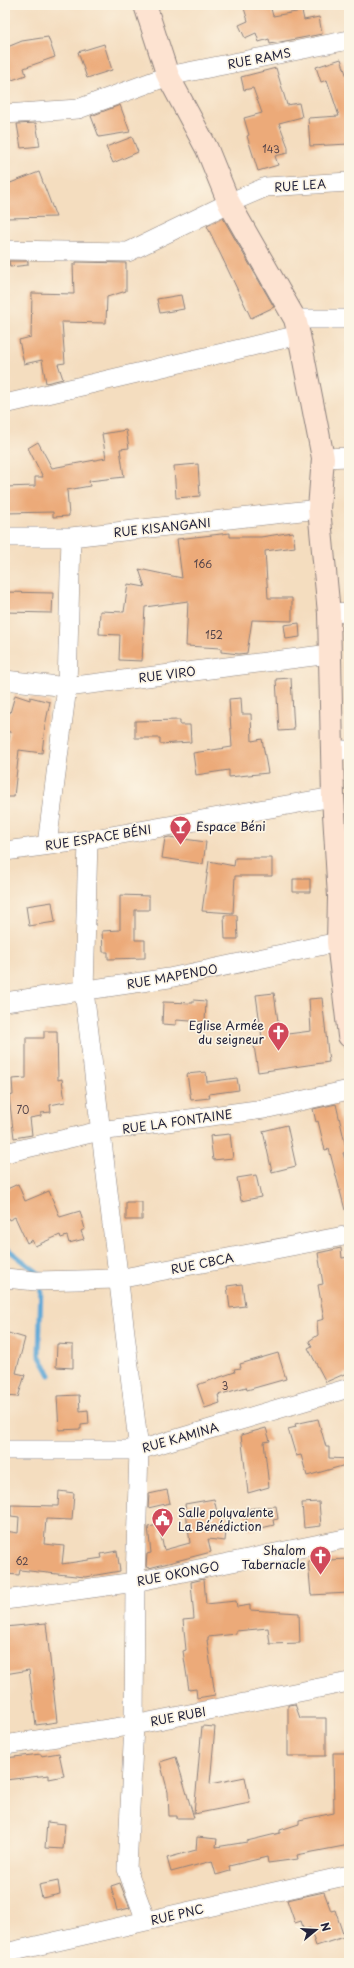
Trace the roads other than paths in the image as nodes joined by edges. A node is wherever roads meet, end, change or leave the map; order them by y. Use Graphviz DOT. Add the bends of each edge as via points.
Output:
graph roads {
  1 [pos="145,5"];
  2 [pos="349,40"];
  3 [pos="168,76"];
  4 [pos="5,114"];
  5 [pos="349,182"];
  6 [pos="229,202"];
  7 [pos="5,250"];
  8 [pos="349,319"];
  9 [pos="297,327"];
  10 [pos="5,404"];
  11 [pos="349,457"];
  12 [pos="323,458"];
  13 [pos="319,509"];
  14 [pos="5,537"];
  15 [pos="71,537"];
  16 [pos="339,613"];
  17 [pos="330,654"];
  18 [pos="5,680"];
  19 [pos="67,687"];
  20 [pos="341,750"];
  21 [pos="333,797"];
  22 [pos="88,840"];
  23 [pos="47,845"];
  24 [pos="5,851"];
  25 [pos="344,897"];
  26 [pos="338,942"];
  27 [pos="84,991"];
  28 [pos="5,1002"];
  29 [pos="349,1036"];
  30 [pos="349,1090"];
  31 [pos="100,1131"];
  32 [pos="5,1153"];
  33 [pos="349,1235"];
  34 [pos="5,1278"];
  35 [pos="118,1279"];
  36 [pos="349,1388"];
  37 [pos="5,1450"];
  38 [pos="139,1450"];
  39 [pos="349,1538"];
  40 [pos="135,1582"];
  41 [pos="5,1600"];
  42 [pos="349,1682"];
  43 [pos="134,1725"];
  44 [pos="5,1745"];
  45 [pos="349,1875"];
  46 [pos="146,1921"];
  47 [pos="5,1953"];
  1 -- 3 [label="street"];
  2 -- 3 [label="street, RUE RAMS"];
  3 -- 4 [label="street, RUE RAMS" via="78,109"];
  3 -- 6 [label="street" via="207,149"];
  5 -- 6 [label="street, RUE LEA" via="266,187"];
  6 -- 7 [label="street, RUE LEA" via="128,252"];
  6 -- 9 [label="street"];
  8 -- 9 [label="street"];
  9 -- 10 [label="street"];
  9 -- 12 [label="street"];
  11 -- 12 [label="street"];
  12 -- 13 [label="street"];
  13 -- 15 [label="street, RUE KISANGANI"];
  13 -- 16 [label="street"];
  14 -- 15 [label="street, RUE KISANGANI"];
  15 -- 19 [label="street"];
  16 -- 17 [label="street"];
  17 -- 19 [label="street, RUE VIRO"];
  17 -- 20 [label="street"];
  18 -- 19 [label="street, RUE VIRO"];
  19 -- 23 [label="street"];
  20 -- 21 [label="street"];
  21 -- 22 [label="street, RUE ESPACE BÉNI"];
  21 -- 25 [label="street"];
  22 -- 23 [label="street, RUE ESPACE BÉNI"];
  22 -- 27 [label="street"];
  23 -- 24 [label="street, RUE ESPACE BÉNI"];
  25 -- 26 [label="street"];
  26 -- 27 [label="street, RUE MAPENDO" via="170,978"];
  26 -- 29 [label="street"];
  27 -- 28 [label="street, RUE MAPENDO"];
  27 -- 31 [label="street"];
  30 -- 31 [label="street, RUE LA FONTAINE" via="264,1109"];
  31 -- 32 [label="street, RUE LA FONTAINE"];
  31 -- 35 [label="street"];
  33 -- 35 [label="street, RUE CBCA"];
  34 -- 35 [label="street, RUE CBCA" via="45,1281"];
  35 -- 38 [label="street"];
  36 -- 38 [label="street, RUE KAMINA"];
  37 -- 38 [label="street, RUE KAMINA"];
  38 -- 40 [label="street"];
  39 -- 40 [label="street, RUE OKONGO"];
  40 -- 41 [label="street, RUE OKONGO"];
  40 -- 43 [label="street"];
  42 -- 43 [label="street, RUE RUBI"];
  43 -- 44 [label="street, RUE RUBI"];
  43 -- 46 [label="street" via="127,1869"];
  45 -- 46 [label="street, RUE PNC"];
  46 -- 47 [label="street, RUE PNC"];
}
